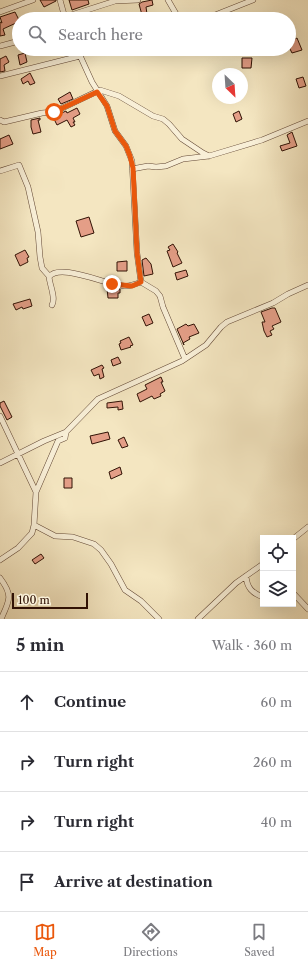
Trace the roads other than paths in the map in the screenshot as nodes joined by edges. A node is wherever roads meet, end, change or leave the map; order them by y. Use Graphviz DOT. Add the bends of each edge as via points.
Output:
graph roads {
  1 [pos="33,0"];
  2 [pos="60,0"];
  3 [pos="138,0"];
  4 [pos="168,0"];
  5 [pos="253,0"];
  6 [pos="0,12"];
  7 [pos="63,12"];
  8 [pos="82,12"];
  9 [pos="175,12"];
  10 [pos="223,12"];
  11 [pos="12,43"];
  12 [pos="0,46"];
  13 [pos="80,56"];
  14 [pos="0,76"];
  15 [pos="97,92"];
  16 [pos="0,120"];
  17 [pos="308,121"];
  18 [pos="209,156"];
  19 [pos="132,169"];
  20 [pos="0,171"];
  21 [pos="49,276"];
  22 [pos="141,282"];
  23 [pos="308,285"];
  24 [pos="52,305"];
  25 [pos="185,359"];
  26 [pos="0,416"];
  27 [pos="66,432"];
  28 [pos="18,454"];
  29 [pos="0,464"];
  30 [pos="36,492"];
  31 [pos="34,525"];
  32 [pos="308,527"];
  33 [pos="296,537"];
  34 [pos="0,560"];
  35 [pos="260,567"];
  36 [pos="246,576"];
  37 [pos="0,578"];
  38 [pos="260,596"];
  39 [pos="296,596"];
  40 [pos="308,609"];
  41 [pos="1,619"];
  42 [pos="159,619"];
  43 [pos="198,619"];
  1 -- 6 [label="street"];
  2 -- 7 [label="street"];
  3 -- 8 [label="street" via="115,1"];
  4 -- 9 [label="street"];
  5 -- 10 [label="street"];
  11 -- 12 [label="street"];
  13 -- 14 [label="street"];
  13 -- 15 [label="street"];
  15 -- 16 [label="street" via="54,112 4,122"];
  15 -- 18 [label="street" via="100,90 119,96 163,119 182,139"];
  15 -- 19 [label="street" via="107,106 115,131 126,146 132,161"];
  17 -- 18 [label="street" via="262,140"];
  18 -- 19 [label="street" via="182,159 166,166"];
  19 -- 22 [label="street"];
  20 -- 21 [label="street" via="19,165 28,186 38,232 42,268"];
  21 -- 22 [label="street" via="65,272 125,286"];
  21 -- 24 [label="street" via="54,302"];
  22 -- 25 [label="street" via="160,296"];
  23 -- 25 [label="street" via="227,322 206,345"];
  25 -- 27 [label="street" via="98,399"];
  26 -- 28 [label="street"];
  27 -- 28 [label="street"];
  27 -- 30 [label="street" via="65,438 58,441"];
  28 -- 29 [label="street"];
  28 -- 30 [label="street"];
  30 -- 31 [label="street"];
  31 -- 34 [label="street" via="27,539"];
  31 -- 42 [label="street" via="55,536 73,537 94,544 111,564 125,590 141,601"];
  32 -- 33 [label="street"];
  35 -- 36 [label="street"];
  36 -- 38 [label="street" via="249,588"];
  36 -- 43 [label="street"];
  37 -- 41 [label="street" via="9,595"];
  39 -- 40 [label="street"];
}
